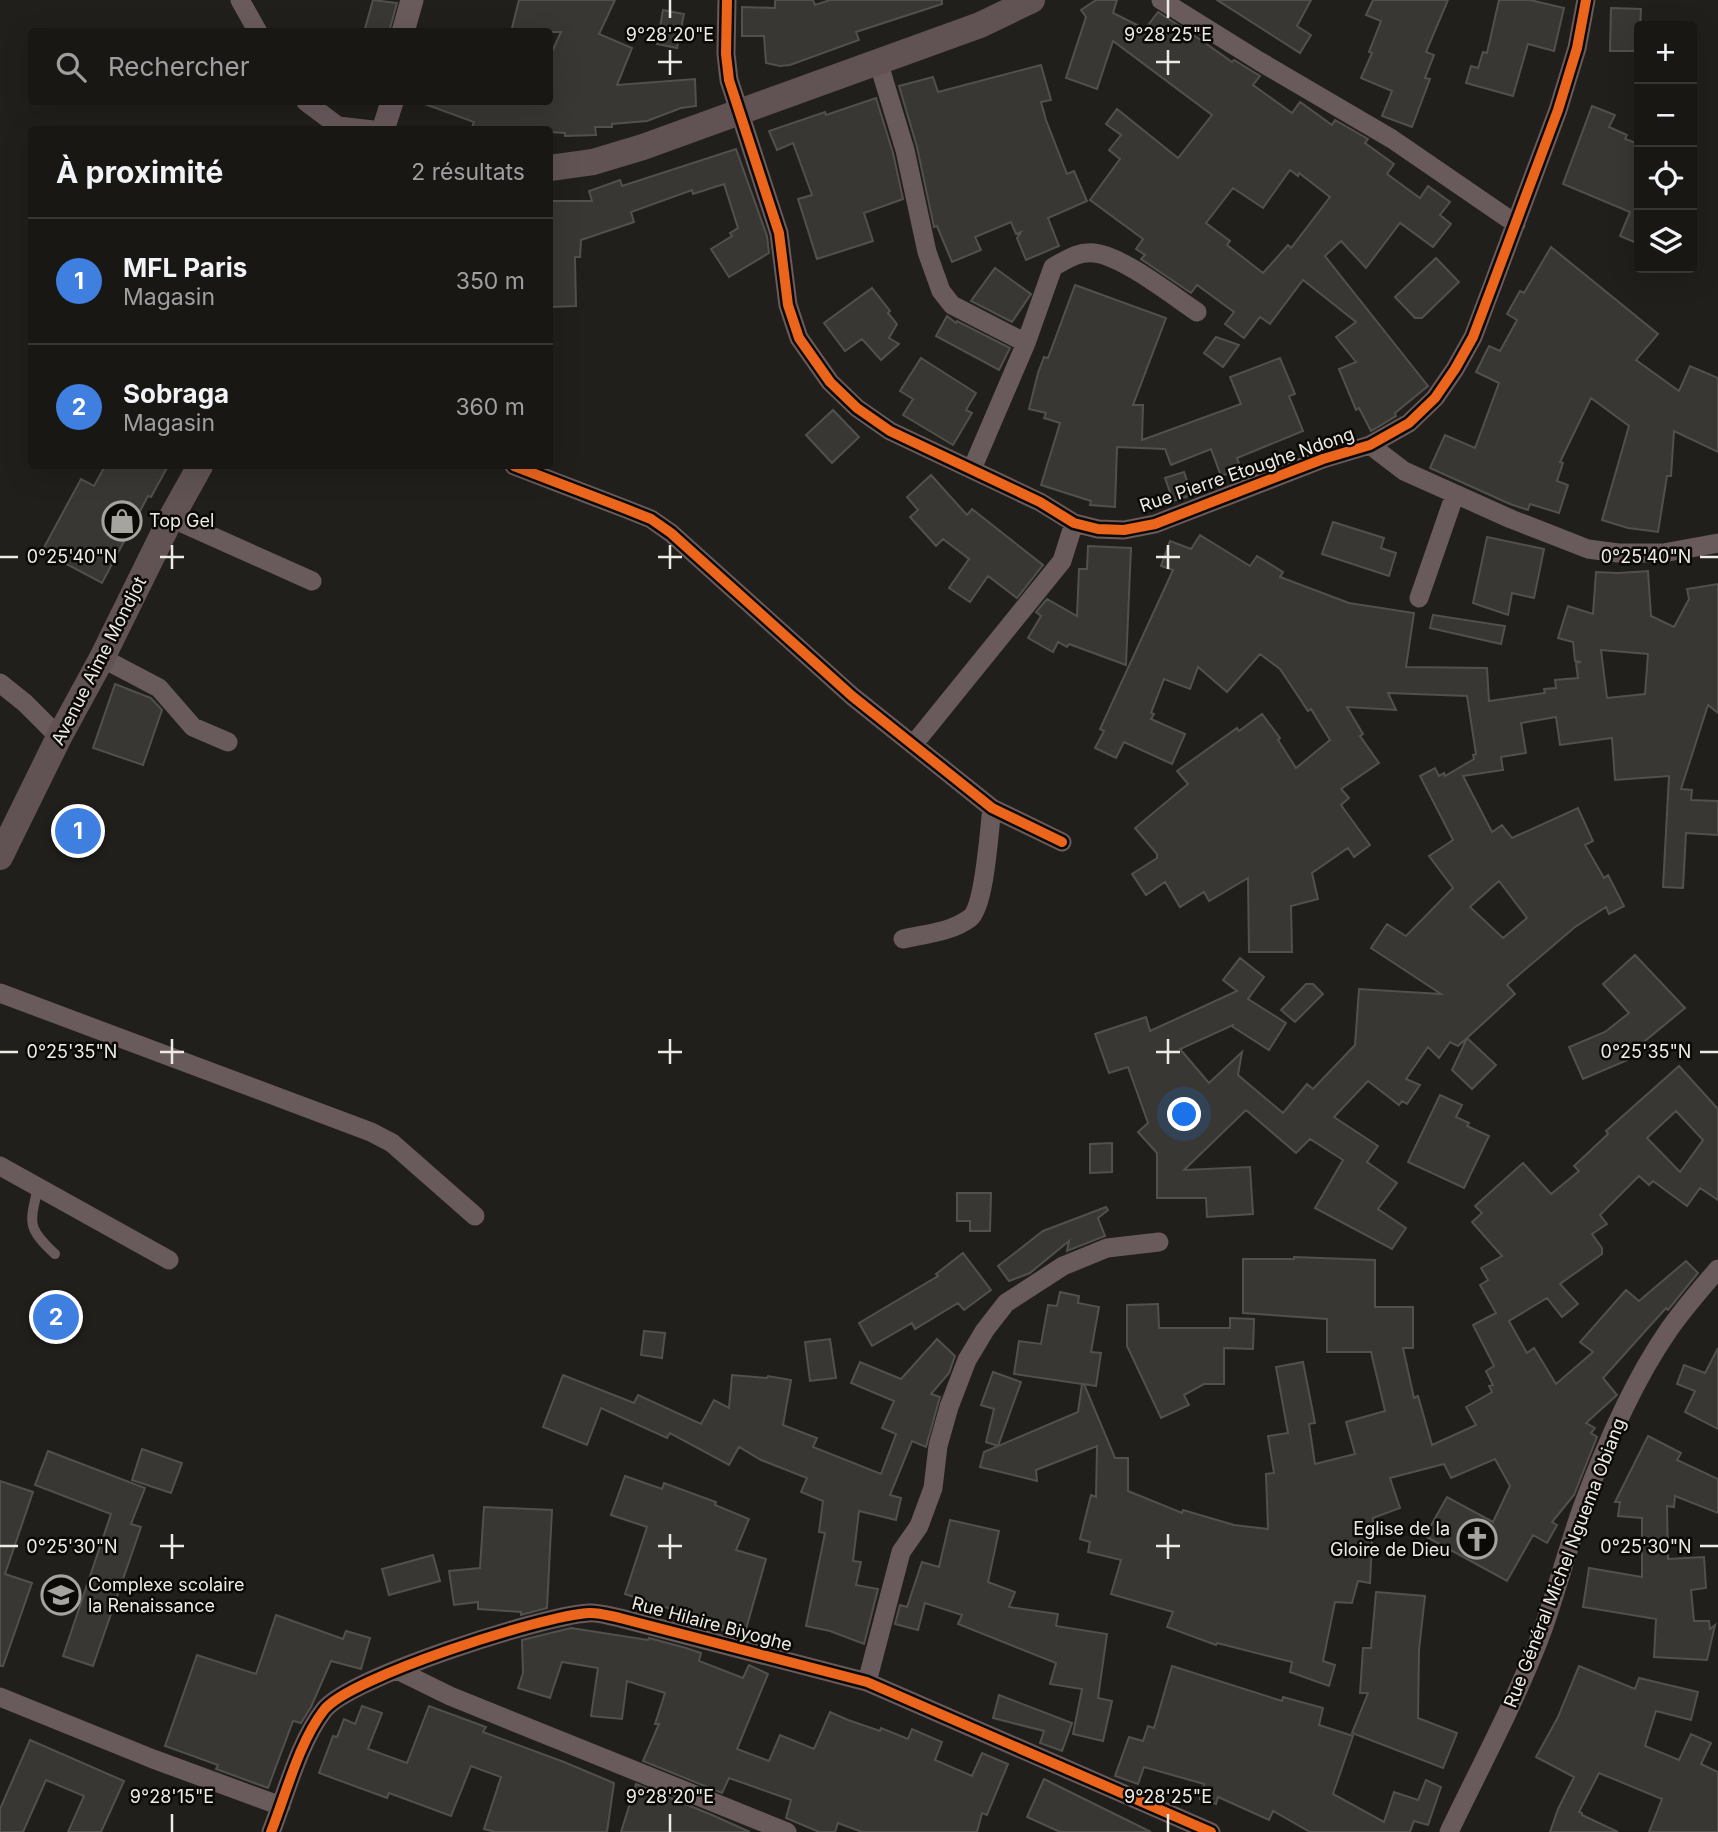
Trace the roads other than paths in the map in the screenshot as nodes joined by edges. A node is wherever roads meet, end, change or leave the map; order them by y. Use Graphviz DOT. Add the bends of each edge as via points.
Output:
graph roads {
  1 [pos="240,0"];
  2 [pos="412,0"];
  3 [pos="727,0"];
  4 [pos="1032,0"];
  5 [pos="1161,0"];
  6 [pos="1586,0"];
  7 [pos="256,28"];
  8 [pos="404,28"];
  9 [pos="878,61"];
  10 [pos="310,105"];
  11 [pos="390,105"];
  12 [pos="739,111"];
  13 [pos="338,126"];
  14 [pos="384,126"];
  15 [pos="553,168"];
  16 [pos="1516,224"];
  17 [pos="1197,312"];
  18 [pos="1026,343"];
  19 [pos="1370,445"];
  20 [pos="198,469"];
  21 [pos="522,469"];
  22 [pos="972,469"];
  23 [pos="1455,494"];
  24 [pos="171,518"];
  25 [pos="1074,523"];
  26 [pos="1718,543"];
  27 [pos="312,581"];
  28 [pos="1419,598"];
  29 [pos="102,659"];
  30 [pos="0,683"];
  31 [pos="59,737"];
  32 [pos="228,742"];
  33 [pos="913,745"];
  34 [pos="992,808"];
  35 [pos="1062,842"];
  36 [pos="0,857"];
  37 [pos="903,939"];
  38 [pos="0,993"];
  39 [pos="0,1166"];
  40 [pos="38,1187"];
  41 [pos="475,1216"];
  42 [pos="1158,1242"];
  43 [pos="55,1254"];
  44 [pos="169,1260"];
  45 [pos="1718,1269"];
  46 [pos="397,1670"];
  47 [pos="867,1682"];
  48 [pos="0,1697"];
  49 [pos="281,1806"];
  50 [pos="271,1832"];
  51 [pos="787,1832"];
  52 [pos="1211,1832"];
  53 [pos="1448,1832"];
  1 -- 7 [label="street"];
  2 -- 8 [label="street"];
  3 -- 12 [label="street, Rue Pierre Etoughe Ndong" via="726,54"];
  4 -- 9 [label="main road"];
  5 -- 16 [label="street" via="1392,139"];
  6 -- 16 [label="street, Rue Pierre Etoughe Ndong" via="1562,97"];
  9 -- 12 [label="main road"];
  9 -- 18 [label="street" via="941,291 952,305"];
  10 -- 13 [label="street"];
  11 -- 14 [label="street"];
  12 -- 15 [label="main road" via="643,147"];
  12 -- 22 [label="street, Rue Pierre Etoughe Ndong" via="779,233 788,305 799,338 830,382 857,408 890,430"];
  16 -- 19 [label="street, Rue Pierre Etoughe Ndong" via="1473,337 1455,369 1435,398 1409,423"];
  17 -- 18 [label="street" via="1112,258 1077,254 1053,267"];
  18 -- 22 [label="street"];
  19 -- 23 [label="street" via="1405,471"];
  19 -- 25 [label="street, Rue Pierre Etoughe Ndong" via="1155,524 1124,530"];
  20 -- 24 [label="main road, Avenue Aime Mondjot"];
  21 -- 33 [label="street" via="651,519 671,533"];
  22 -- 25 [label="street, Rue Pierre Etoughe Ndong"];
  23 -- 26 [label="street" via="1588,549 1663,553"];
  23 -- 28 [label="street"];
  24 -- 27 [label="street"];
  24 -- 29 [label="main road, Avenue Aime Mondjot"];
  25 -- 33 [label="street" via="1062,561"];
  29 -- 31 [label="main road, Avenue Aime Mondjot"];
  29 -- 32 [label="street" via="159,688 192,727"];
  30 -- 31 [label="street"];
  31 -- 36 [label="main road, Avenue Aime Mondjot"];
  33 -- 34 [label="street"];
  34 -- 35 [label="street"];
  34 -- 37 [label="street" via="980,901 972,917 950,929"];
  38 -- 41 [label="street" via="371,1132 392,1143"];
  39 -- 40 [label="street"];
  40 -- 43 [label="lane" via="31,1219 35,1235"];
  40 -- 44 [label="street"];
  42 -- 47 [label="street" via="1107,1248 1063,1266 1006,1303 985,1330 967,1360 950,1408 938,1446 933,1488 919,1527 901,1552"];
  45 -- 53 [label="street, Rue Général Michel Nguema Obiang" via="1668,1331 1601,1460 1529,1663"];
  46 -- 47 [label="street, Rue Hilaire Biyoghe" via="486,1637 589,1612"];
  46 -- 49 [label="street, Rue Hilaire Biyoghe" via="347,1692 326,1707"];
  46 -- 51 [label="street" via="450,1696"];
  47 -- 52 [label="street, Rue Hilaire Biyoghe"];
  48 -- 49 [label="street"];
  49 -- 50 [label="street, Rue Hilaire Biyoghe"];
}
